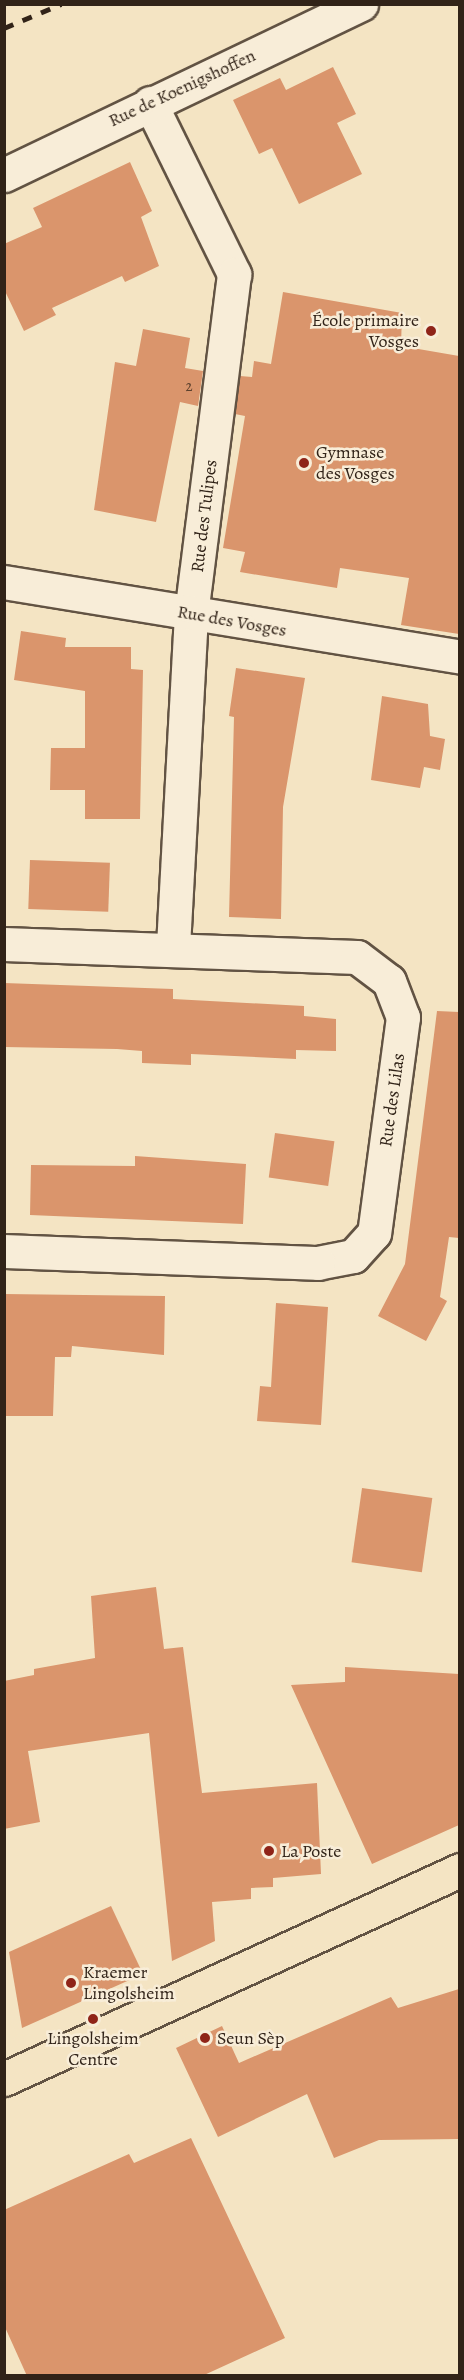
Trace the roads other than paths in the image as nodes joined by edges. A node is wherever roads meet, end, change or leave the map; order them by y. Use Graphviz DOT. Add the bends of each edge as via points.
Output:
graph roads {
  1 [pos="362,4"];
  2 [pos="150,103"];
  3 [pos="4,175"];
  4 [pos="4,582"];
  5 [pos="191,614"];
  6 [pos="459,657"];
  7 [pos="4,944"];
  8 [pos="173,949"];
  9 [pos="4,1251"];
  10 [pos="459,1870"];
  11 [pos="4,2079"];
  1 -- 2 [label="street, Rue de Koenigshoffen"];
  2 -- 3 [label="street, Rue de Koenigshoffen"];
  2 -- 5 [label="street, Rue des Tulipes" via="234,274"];
  4 -- 5 [label="street, Rue des Vosges"];
  5 -- 6 [label="street, Rue des Vosges"];
  5 -- 8 [label="street, Rue des Tulipes"];
  7 -- 8 [label="street, Rue des Lilas"];
  8 -- 9 [label="street, Rue des Lilas" via="357,957 388,981 403,1017 374,1233 353,1256 318,1263"];
  10 -- 11 [label="main road"];
}
